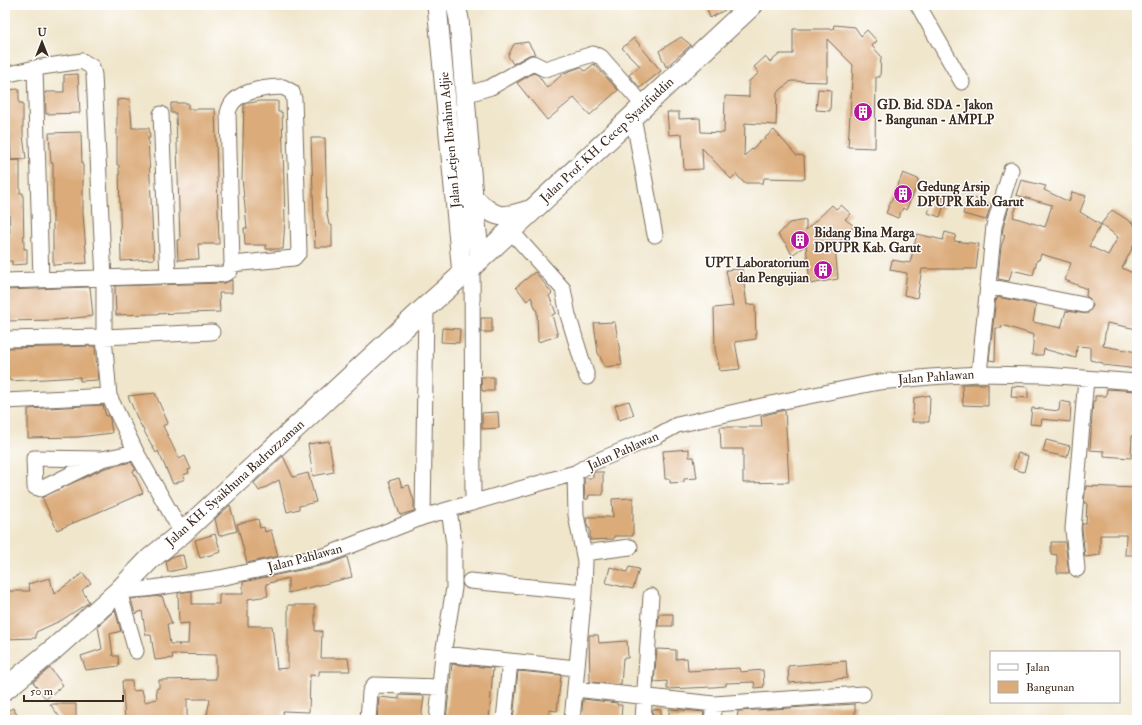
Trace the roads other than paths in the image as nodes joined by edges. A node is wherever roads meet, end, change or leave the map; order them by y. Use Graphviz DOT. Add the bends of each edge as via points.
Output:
graph roads {
  1 [pos="437,5"];
  2 [pos="456,5"];
  3 [pos="752,5"];
  4 [pos="918,5"];
  5 [pos="35,68"];
  6 [pos="5,75"];
  7 [pos="962,82"];
  8 [pos="465,95"];
  9 [pos="638,111"];
  10 [pos="161,114"];
  11 [pos="1011,170"];
  12 [pos="473,197"];
  13 [pos="535,208"];
  14 [pos="510,230"];
  15 [pos="655,235"];
  16 [pos="232,264"];
  17 [pos="472,266"];
  18 [pos="168,276"];
  19 [pos="104,279"];
  20 [pos="40,280"];
  21 [pos="5,281"];
  22 [pos="987,286"];
  23 [pos="1084,305"];
  24 [pos="426,307"];
  25 [pos="212,332"];
  26 [pos="104,337"];
  27 [pos="5,339"];
  28 [pos="979,374"];
  29 [pos="587,378"];
  30 [pos="1086,379"];
  31 [pos="1137,382"];
  32 [pos="109,396"];
  33 [pos="5,401"];
  34 [pos="136,452"];
  35 [pos="102,459"];
  36 [pos="574,473"];
  37 [pos="473,502"];
  38 [pos="448,510"];
  39 [pos="423,517"];
  40 [pos="182,533"];
  41 [pos="630,547"];
  42 [pos="584,553"];
  43 [pos="1077,569"];
  44 [pos="470,581"];
  45 [pos="119,591"];
  46 [pos="584,592"];
  47 [pos="651,596"];
  48 [pos="136,651"];
  49 [pos="443,654"];
  50 [pos="510,662"];
  51 [pos="576,668"];
  52 [pos="440,687"];
  53 [pos="5,689"];
  54 [pos="575,689"];
  55 [pos="863,694"];
  56 [pos="645,696"];
  57 [pos="714,704"];
  58 [pos="368,720"];
  59 [pos="437,720"];
  60 [pos="504,720"];
  61 [pos="572,720"];
  62 [pos="643,720"];
  63 [pos="712,720"];
  1 -- 17 [label="street, Jalan Letjen Ibrahim Adjie"];
  2 -- 8 [label="street, Jalan Letjen Ibrahim Adjie"];
  3 -- 9 [label="main road, Jalan Prof. KH. Cecep Syarifuddin"];
  4 -- 7 [label="street"];
  5 -- 6 [label="street"];
  5 -- 19 [label="street" via="82,61 92,67"];
  5 -- 20 [label="street"];
  8 -- 9 [label="street" via="491,87 533,63 545,69 593,54 601,57"];
  8 -- 12 [label="street, Jalan Letjen Ibrahim Adjie"];
  9 -- 13 [label="main road, Jalan Prof. KH. Cecep Syarifuddin"];
  9 -- 15 [label="street"];
  10 -- 18 [label="street"];
  11 -- 22 [label="street" via="994,226"];
  12 -- 13 [label="street" via="488,212 500,216"];
  12 -- 17 [label="street, Jalan Letjen Ibrahim Adjie"];
  13 -- 14 [label="main road, Jalan Prof. KH. Cecep Syarifuddin"];
  14 -- 17 [label="main road, Jalan Prof. KH. Cecep Syarifuddin"];
  14 -- 29 [label="street" via="563,289"];
  16 -- 16 [label="street" via="228,112 233,101 243,95 283,87 292,92 294,100 300,249 294,258"];
  16 -- 18 [label="street" via="230,271 224,274"];
  17 -- 24 [label="main road, Jalan KH. Syaikhuna Badruzzaman"];
  17 -- 37 [label="street"];
  18 -- 19 [label="street"];
  19 -- 20 [label="street"];
  19 -- 26 [label="street"];
  20 -- 21 [label="street"];
  22 -- 23 [label="street"];
  22 -- 28 [label="street"];
  24 -- 39 [label="street"];
  24 -- 40 [label="main road, Jalan KH. Syaikhuna Badruzzaman"];
  25 -- 26 [label="street"];
  26 -- 27 [label="street"];
  26 -- 32 [label="street"];
  28 -- 30 [label="street, Jalan Pahlawan" via="1044,375"];
  28 -- 36 [label="street, Jalan Pahlawan" via="879,382 696,420 677,425"];
  30 -- 31 [label="street, Jalan Pahlawan"];
  30 -- 43 [label="street" via="1073,529"];
  32 -- 33 [label="street"];
  32 -- 34 [label="street"];
  34 -- 35 [label="street"];
  34 -- 40 [label="street"];
  36 -- 37 [label="street, Jalan Pahlawan"];
  36 -- 42 [label="street" via="576,515"];
  37 -- 38 [label="street, Jalan Pahlawan"];
  38 -- 39 [label="street, Jalan Pahlawan"];
  38 -- 49 [label="street" via="454,544 454,588"];
  39 -- 45 [label="street, Jalan Pahlawan" via="327,555 213,579"];
  40 -- 45 [label="main road, Jalan KH. Syaikhuna Badruzzaman" via="150,559"];
  41 -- 42 [label="street"];
  42 -- 46 [label="street"];
  44 -- 46 [label="street"];
  45 -- 48 [label="street"];
  45 -- 53 [label="main road, Jalan KH. Syaikhuna Badruzzaman"];
  46 -- 51 [label="street"];
  47 -- 56 [label="street"];
  49 -- 50 [label="street"];
  49 -- 52 [label="street"];
  50 -- 51 [label="street"];
  50 -- 60 [label="street"];
  51 -- 54 [label="street"];
  52 -- 58 [label="street" via="374,685 370,692"];
  52 -- 59 [label="street"];
  54 -- 56 [label="street"];
  54 -- 61 [label="street"];
  55 -- 57 [label="street"];
  56 -- 57 [label="street"];
  56 -- 62 [label="street"];
  57 -- 63 [label="street"];
}
